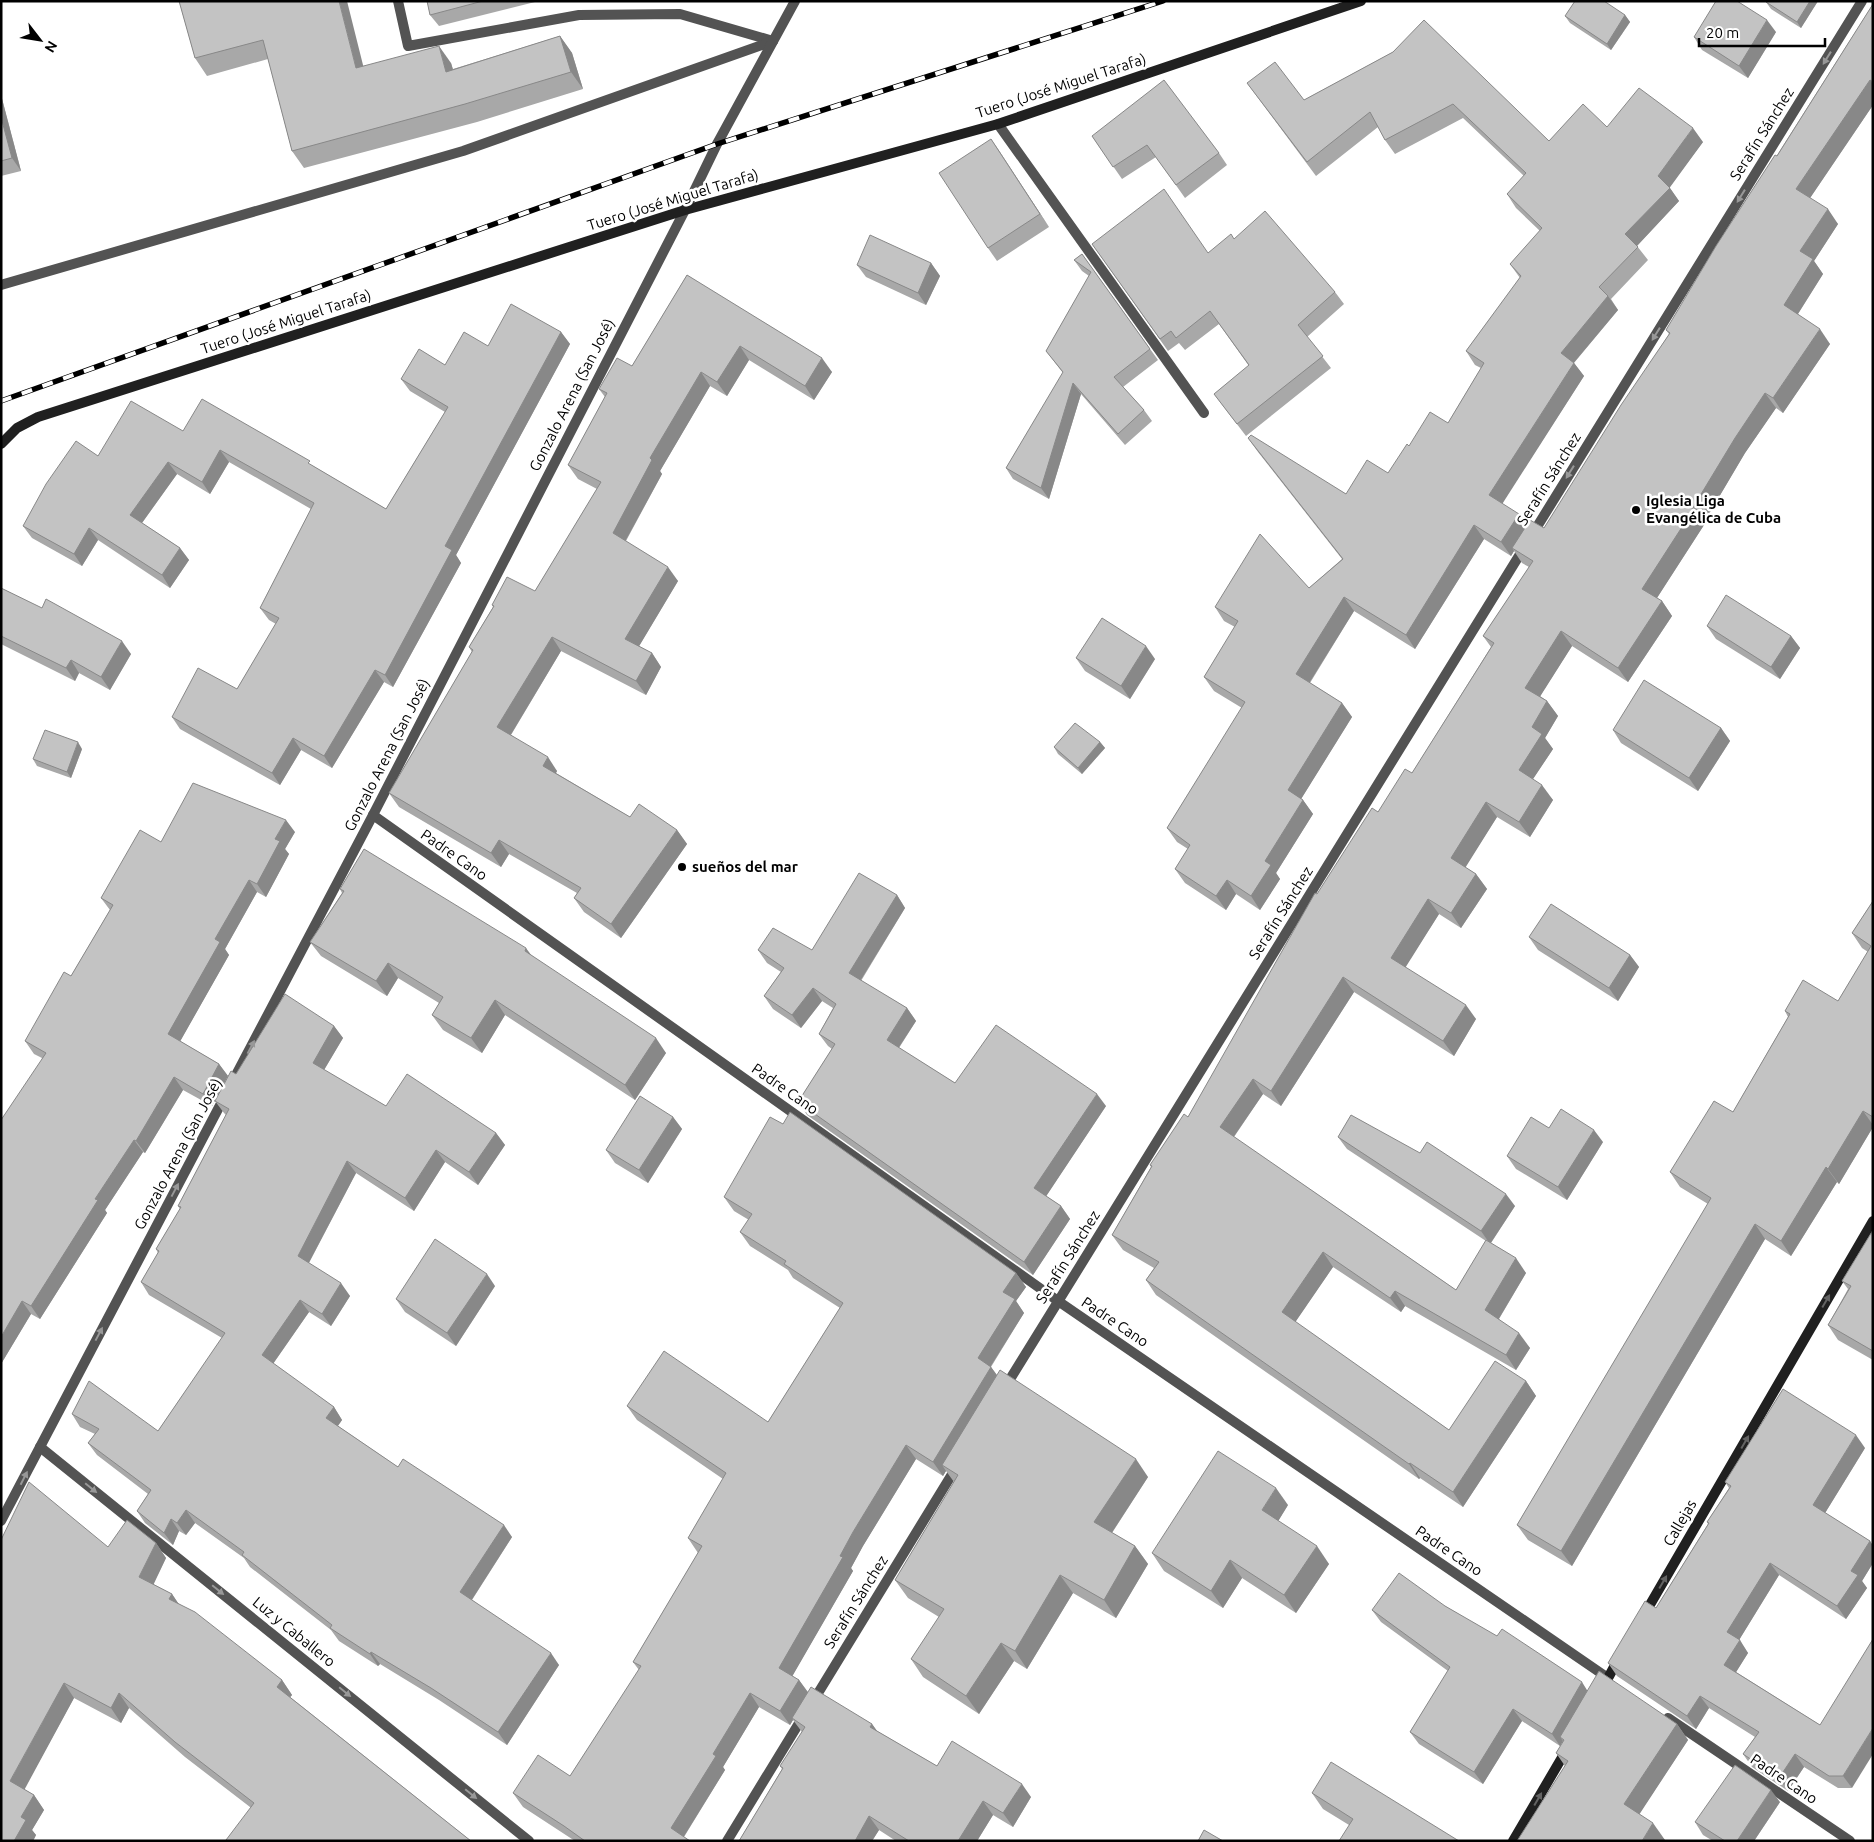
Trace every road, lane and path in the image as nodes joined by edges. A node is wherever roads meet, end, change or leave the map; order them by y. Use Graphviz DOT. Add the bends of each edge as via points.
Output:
graph roads {
  1 [pos="398,1"];
  2 [pos="795,1"];
  3 [pos="1361,1"];
  4 [pos="1862,1"];
  5 [pos="774,41"];
  6 [pos="998,124"];
  7 [pos="685,210"];
  8 [pos="1,285"];
  9 [pos="1204,413"];
  10 [pos="1,444"];
  11 [pos="373,815"];
  12 [pos="1873,1221"];
  13 [pos="1058,1301"];
  14 [pos="996,1402"];
  15 [pos="40,1447"];
  16 [pos="965,1453"];
  17 [pos="1,1521"];
  18 [pos="1638,1626"];
  19 [pos="1622,1652"];
  20 [pos="1612,1681"];
  21 [pos="1598,1695"];
  22 [pos="1656,1711"];
  23 [pos="1573,1738"];
  24 [pos="529,1841"];
  25 [pos="727,1841"];
  26 [pos="1513,1841"];
  27 [pos="1850,1841"];
  1 -- 5 [label="street" via="408,46 579,15 680,14"];
  2 -- 5 [label="street, Gonzalo Arena (San José)"];
  3 -- 6 [label="main road, Tuero (José Miguel Tarafa)"];
  4 -- 13 [label="street, Serafín Sánchez, one-way"];
  5 -- 7 [label="street, Gonzalo Arena (San José)" via="716,144"];
  5 -- 8 [label="street" via="463,151"];
  6 -- 7 [label="main road, Tuero (José Miguel Tarafa)"];
  6 -- 9 [label="street"];
  7 -- 10 [label="main road, Tuero (José Miguel Tarafa)" via="38,417 17,428"];
  7 -- 11 [label="street, Gonzalo Arena (San José)"];
  11 -- 13 [label="street, Padre Cano"];
  15 -- 11 [label="street, Gonzalo Arena (San José), one-way"];
  18 -- 12 [label="main road, Callejas, one-way"];
  13 -- 14 [label="street, Serafín Sánchez"];
  13 -- 20 [label="street, Padre Cano"];
  17 -- 15 [label="street, Gonzalo Arena (San José), one-way"];
  15 -- 24 [label="street, Luz y Caballero, one-way"];
  16 -- 25 [label="street, Serafín Sánchez"];
  19 -- 20 [label="main road"];
  20 -- 21 [label="main road"];
  22 -- 27 [label="street, Padre Cano"];
  26 -- 23 [label="main road, one-way"];
}
